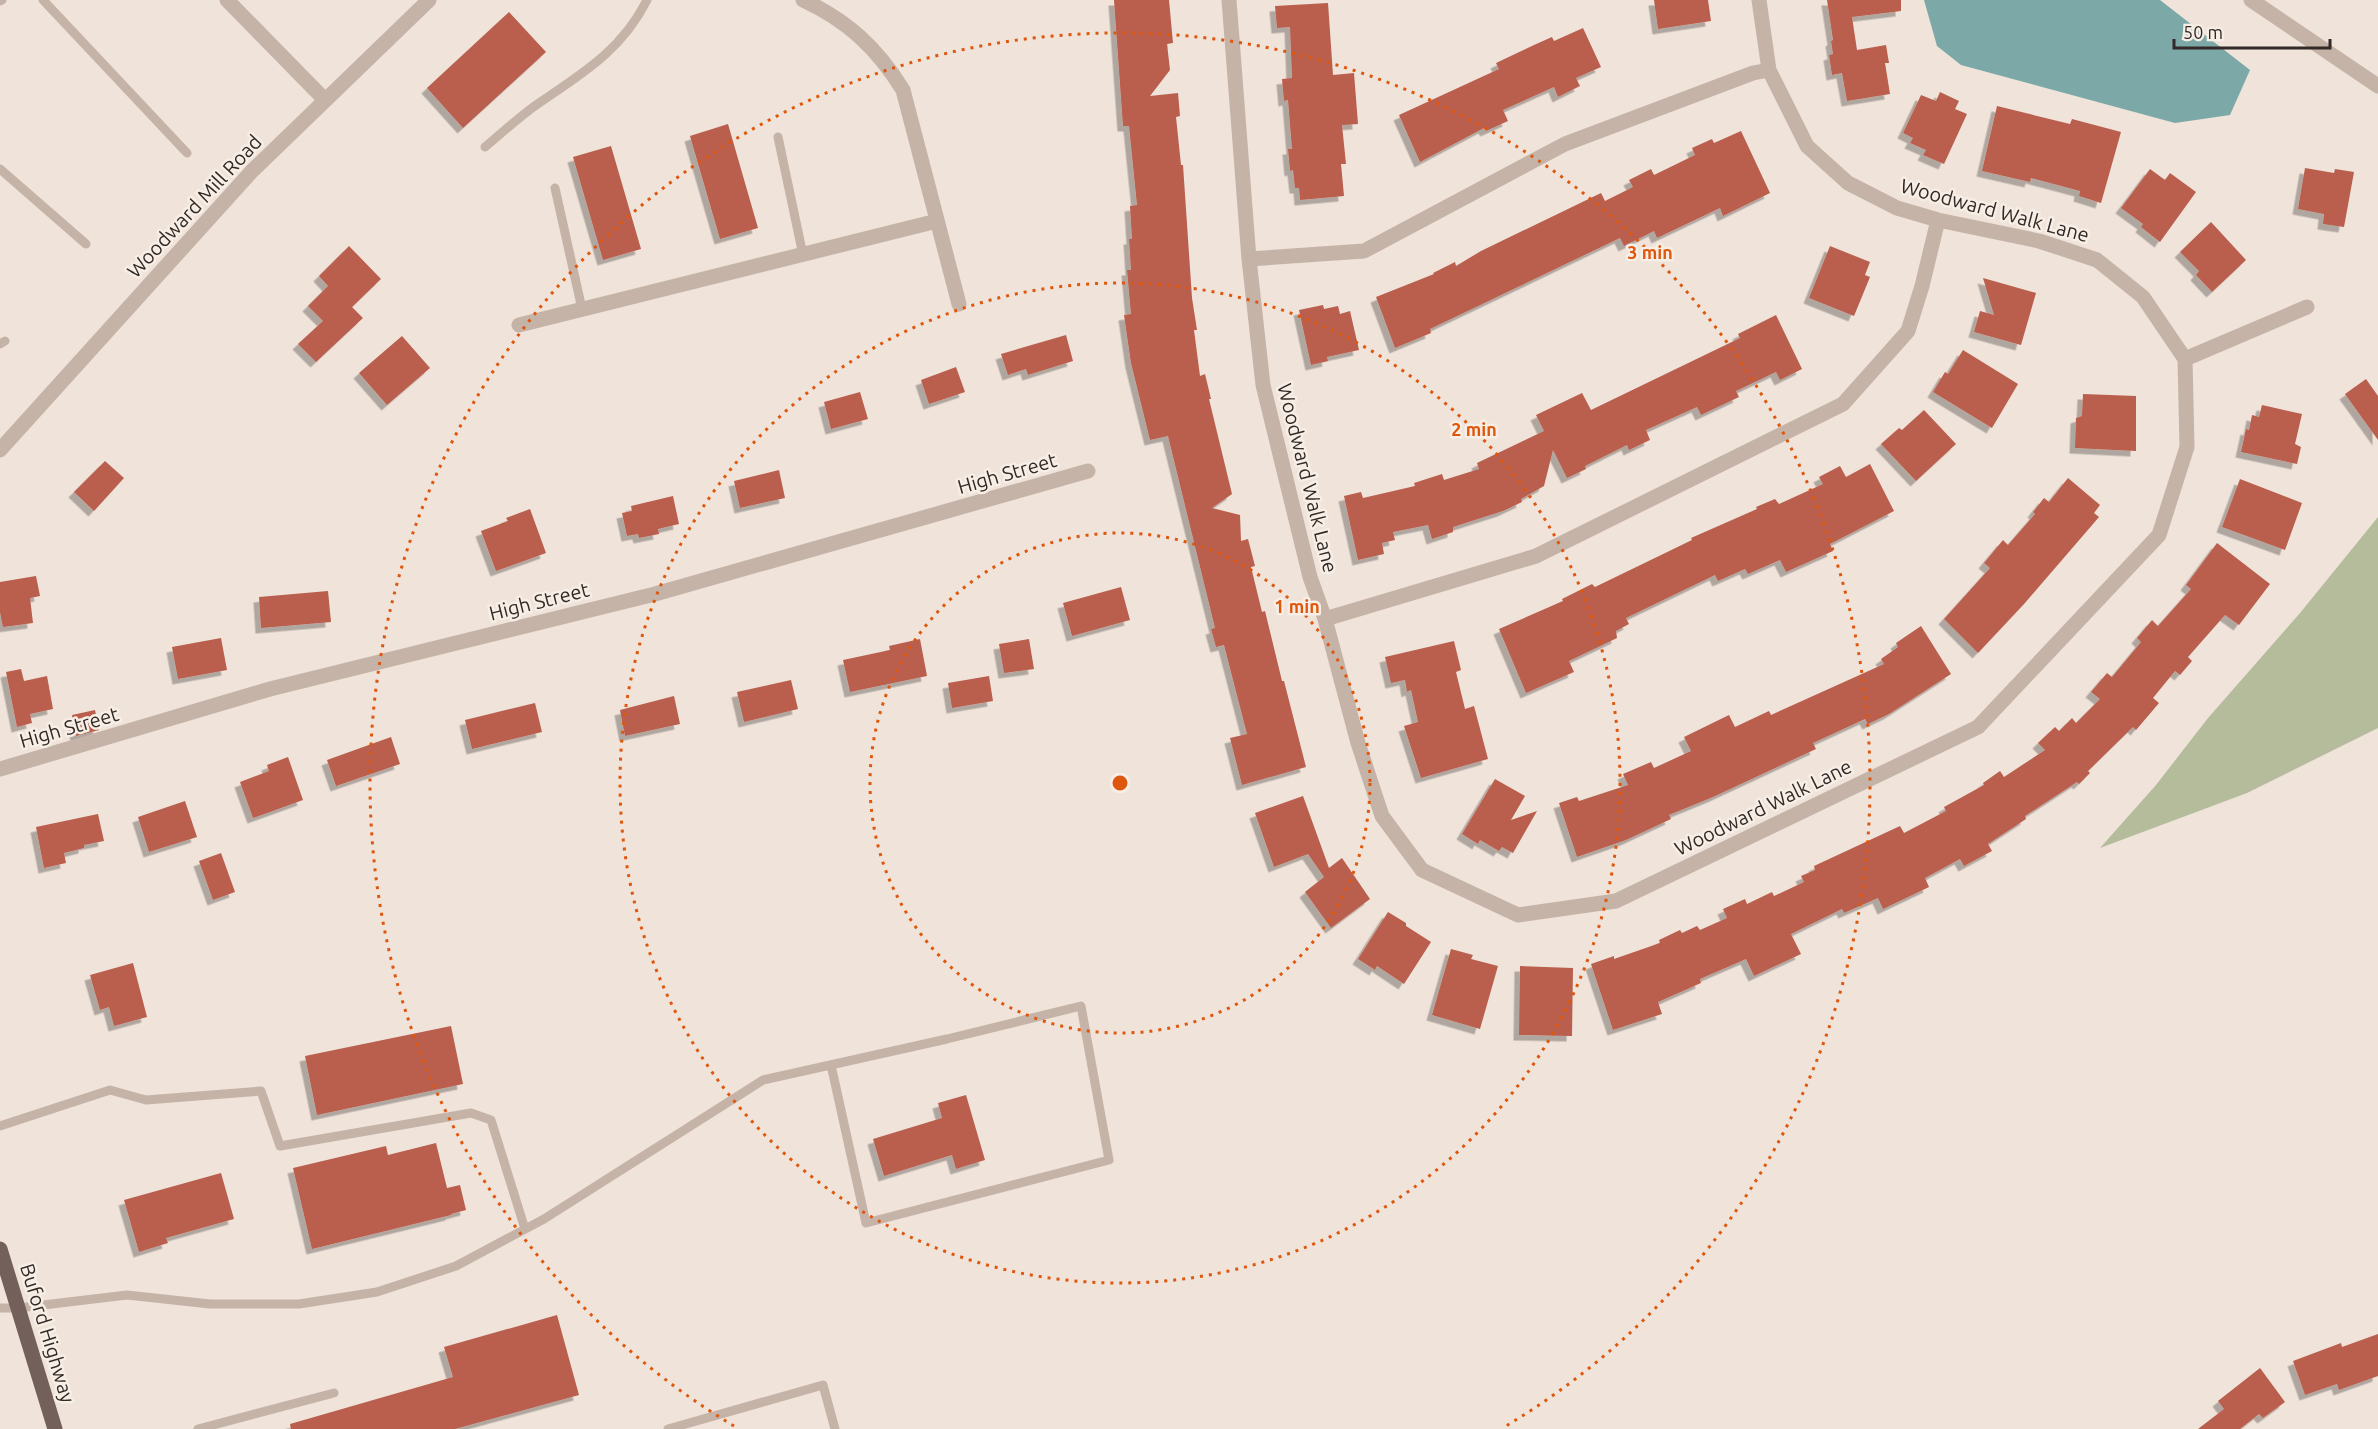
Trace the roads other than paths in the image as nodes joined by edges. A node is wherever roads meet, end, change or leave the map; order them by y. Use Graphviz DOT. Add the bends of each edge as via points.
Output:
graph roads {
  1 [pos="43,0"];
  2 [pos="227,0"];
  3 [pos="429,0"];
  4 [pos="647,0"];
  5 [pos="803,0"];
  6 [pos="1229,0"];
  7 [pos="1759,0"];
  8 [pos="2251,0"];
  9 [pos="1769,70"];
  10 [pos="2378,86"];
  11 [pos="325,100"];
  12 [pos="778,137"];
  13 [pos="485,147"];
  14 [pos="187,153"];
  15 [pos="0,169"];
  16 [pos="555,188"];
  17 [pos="1938,220"];
  18 [pos="938,221"];
  19 [pos="86,244"];
  20 [pos="803,255"];
  21 [pos="1249,259"];
  22 [pos="959,304"];
  23 [pos="2307,307"];
  24 [pos="582,309"];
  25 [pos="519,325"];
  26 [pos="2185,359"];
  27 [pos="0,450"];
  28 [pos="1088,471"];
  29 [pos="1325,619"];
  30 [pos="0,769"];
  31 [pos="831,1065"];
  32 [pos="0,1126"];
  33 [pos="525,1229"];
  34 [pos="0,1249"];
  35 [pos="0,1308"];
  36 [pos="18,1308"];
  37 [pos="334,1394"];
  38 [pos="56,1429"];
  39 [pos="198,1429"];
  40 [pos="668,1429"];
  41 [pos="835,1429"];
  1 -- 14 [label="lane"];
  2 -- 11 [label="street"];
  3 -- 11 [label="street, Woodward Mill Road"];
  4 -- 13 [label="lane" via="617,45"];
  5 -- 18 [label="street" via="838,18 866,42 903,90"];
  6 -- 21 [label="street, Woodward Walk Lane"];
  7 -- 9 [label="street, Woodward Walk Lane"];
  8 -- 10 [label="street"];
  9 -- 17 [label="street, Woodward Walk Lane" via="1807,146 1848,183 1897,208"];
  9 -- 21 [label="street" via="1753,72 1565,144 1364,250"];
  11 -- 27 [label="street, Woodward Mill Road" via="252,171"];
  12 -- 20 [label="lane"];
  15 -- 19 [label="lane"];
  16 -- 24 [label="lane"];
  17 -- 26 [label="street, Woodward Walk Lane" via="2039,241 2097,260 2143,297"];
  17 -- 29 [label="street" via="1908,331 1843,404 1536,556"];
  18 -- 20 [label="street"];
  18 -- 22 [label="street"];
  20 -- 24 [label="street"];
  21 -- 29 [label="street, Woodward Walk Lane" via="1263,385 1310,577"];
  23 -- 26 [label="street"];
  24 -- 25 [label="street"];
  26 -- 29 [label="street, Woodward Walk Lane" via="2187,447 2159,535 1978,727 1616,901 1518,915 1422,870 1382,816"];
  28 -- 30 [label="street, High Street" via="655,594 270,689"];
  31 -- 31 [label="lane" via="1081,1006 1109,1160 866,1223"];
  31 -- 33 [label="lane" via="763,1080"];
  32 -- 33 [label="lane" via="110,1090 146,1100 261,1090 280,1146 471,1113 491,1120"];
  33 -- 36 [label="lane" via="456,1266 366,1294 299,1304 210,1304 127,1295"];
  34 -- 36 [label="main road, Buford Highway"];
  35 -- 36 [label="lane"];
  36 -- 38 [label="main road, Buford Highway"];
  37 -- 39 [label="lane"];
  40 -- 41 [label="lane" via="823,1385"];
}
